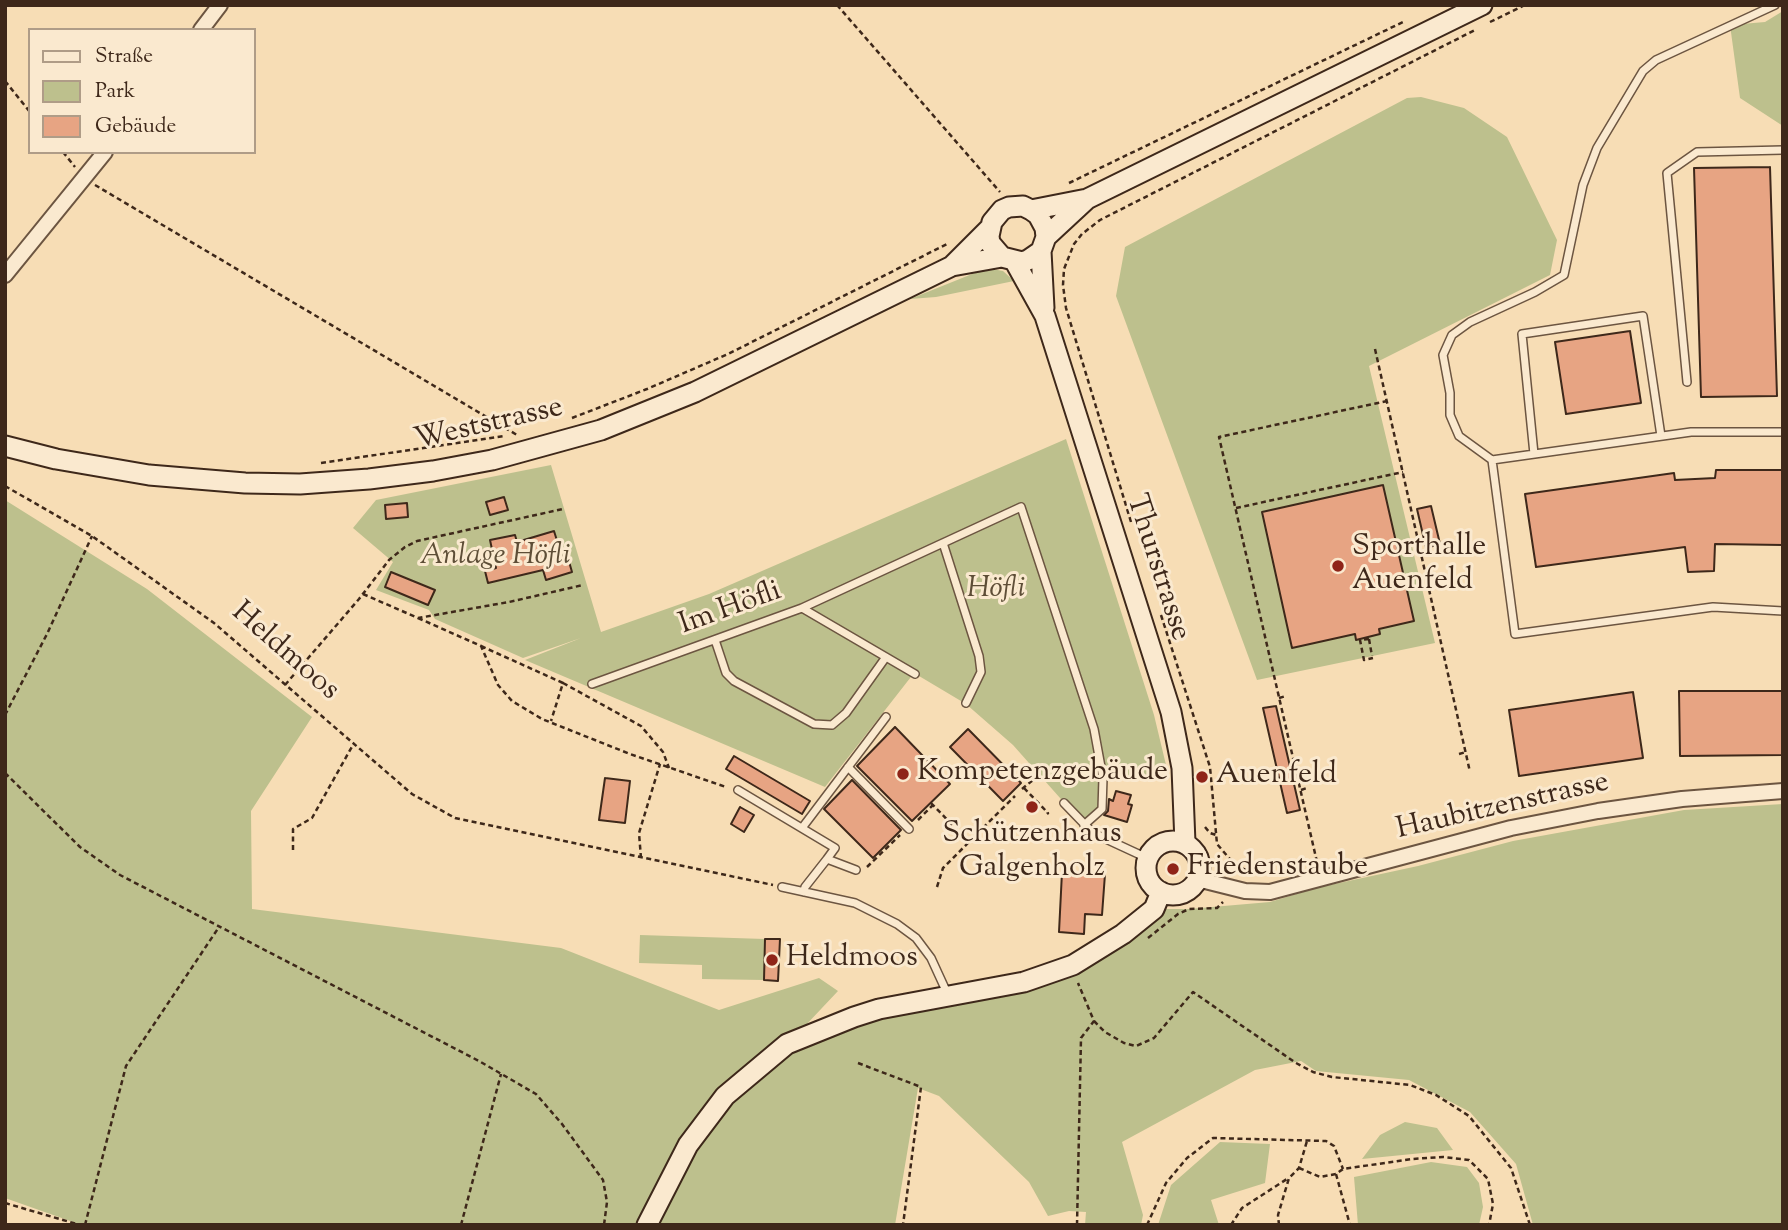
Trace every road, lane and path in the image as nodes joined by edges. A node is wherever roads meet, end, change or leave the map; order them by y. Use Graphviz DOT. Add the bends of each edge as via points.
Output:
graph roads {
  1 [pos="220,5"];
  2 [pos="837,5"];
  3 [pos="1525,5"];
  4 [pos="1775,5"];
  5 [pos="1487,14"];
  6 [pos="1413,17"];
  7 [pos="203,28"];
  8 [pos="1479,28"];
  9 [pos="5,81"];
  10 [pos="28,110"];
  11 [pos="1783,150"];
  12 [pos="103,154"];
  13 [pos="84,179"];
  14 [pos="1058,187"];
  15 [pos="990,197"];
  16 [pos="1004,199"];
  17 [pos="1087,199"];
  18 [pos="1031,210"];
  19 [pos="990,228"];
  20 [pos="954,239"];
  21 [pos="1043,244"];
  22 [pos="1009,260"];
  23 [pos="951,267"];
  24 [pos="5,275"];
  25 [pos="1045,316"];
  26 [pos="1375,349"];
  27 [pos="1687,382"];
  28 [pos="1387,401"];
  29 [pos="564,420"];
  30 [pos="1783,432"];
  31 [pos="1661,436"];
  32 [pos="5,446"];
  33 [pos="1534,454"];
  34 [pos="1492,460"];
  35 [pos="311,465"];
  36 [pos="1403,472"];
  37 [pos="5,486"];
  38 [pos="563,509"];
  39 [pos="1236,509"];
  40 [pos="1132,526"];
  41 [pos="92,536"];
  42 [pos="943,543"];
  43 [pos="583,585"];
  44 [pos="363,594"];
  45 [pos="802,608"];
  46 [pos="1783,611"];
  47 [pos="1161,615"];
  48 [pos="418,618"];
  49 [pos="1368,638"];
  50 [pos="715,640"];
  51 [pos="481,646"];
  52 [pos="886,657"];
  53 [pos="1446,660"];
  54 [pos="1439,662"];
  55 [pos="915,674"];
  56 [pos="563,683"];
  57 [pos="592,684"];
  58 [pos="285,685"];
  59 [pos="1286,696"];
  60 [pos="1279,698"];
  61 [pos="966,704"];
  62 [pos="1456,705"];
  63 [pos="1449,707"];
  64 [pos="5,715"];
  65 [pos="886,717"];
  66 [pos="550,722"];
  67 [pos="1297,742"];
  68 [pos="354,743"];
  69 [pos="1290,744"];
  70 [pos="1466,752"];
  71 [pos="1459,754"];
  72 [pos="660,764"];
  73 [pos="848,767"];
  74 [pos="669,768"];
  75 [pos="1471,772"];
  76 [pos="5,773"];
  77 [pos="1039,775"];
  78 [pos="1307,788"];
  79 [pos="738,790"];
  80 [pos="1300,790"];
  81 [pos="1783,791"];
  82 [pos="1015,796"];
  83 [pos="1064,803"];
  84 [pos="1047,814"];
  85 [pos="1084,825"];
  86 [pos="1205,827"];
  87 [pos="802,828"];
  88 [pos="909,829"];
  89 [pos="1216,835"];
  90 [pos="969,842"];
  91 [pos="1185,843"];
  92 [pos="293,850"];
  93 [pos="641,858"];
  94 [pos="1147,858"];
  95 [pos="827,859"];
  96 [pos="859,871"];
  97 [pos="1276,876"];
  98 [pos="1197,879"];
  99 [pos="1322,879"];
  100 [pos="782,887"];
  101 [pos="937,887"];
  102 [pos="804,892"];
  103 [pos="1161,892"];
  104 [pos="1223,903"];
  105 [pos="219,927"];
  106 [pos="1143,942"];
  107 [pos="1068,984"];
  108 [pos="948,996"];
  109 [pos="1094,1021"];
  110 [pos="858,1063"];
  111 [pos="502,1074"];
  112 [pos="1307,1141"];
  113 [pos="1299,1168"];
  114 [pos="1343,1169"];
  115 [pos="1336,1174"];
  116 [pos="1289,1178"];
  117 [pos="5,1203"];
  118 [pos="74,1224"];
  119 [pos="80,1225"];
  120 [pos="85,1225"];
  121 [pos="461,1225"];
  122 [pos="604,1225"];
  123 [pos="647,1225"];
  124 [pos="903,1225"];
  125 [pos="1077,1225"];
  126 [pos="1147,1225"];
  127 [pos="1231,1225"];
  128 [pos="1279,1225"];
  129 [pos="1350,1225"];
  130 [pos="1489,1225"];
  131 [pos="1530,1225"];
  1 -- 7 [label="street"];
  2 -- 16 [label="path"];
  3 -- 5 [label="path"];
  4 -- 34 [label="lane" via="1656,60 1643,71 1597,148 1583,185 1564,275 1452,335 1443,355 1450,415 1459,436"];
  5 -- 17 [label="main road"];
  6 -- 14 [label="path"];
  8 -- 40 [label="path" via="1100,220 1074,244 1064,268 1066,308"];
  9 -- 10 [label="path"];
  11 -- 27 [label="lane" via="1697,152 1667,173"];
  12 -- 13 [label="street"];
  13 -- 24 [label="street"];
  13 -- 35 [label="path" via="517,435"];
  15 -- 16 [label="path"];
  16 -- 18 [label="main road"];
  16 -- 19 [label="main road"];
  17 -- 18 [label="main road"];
  17 -- 21 [label="main road, Weststrasse"];
  18 -- 21 [label="main road" via="1042,221"];
  19 -- 22 [label="main road" via="990,243"];
  19 -- 23 [label="main road, Weststrasse"];
  20 -- 29 [label="path" via="728,354"];
  21 -- 22 [label="main road, Weststrasse" via="1028,260"];
  21 -- 25 [label="main road, Thurstrasse"];
  22 -- 23 [label="main road, Weststrasse"];
  22 -- 25 [label="main road, Thurstrasse"];
  23 -- 32 [label="main road, Weststrasse" via="695,392 601,430 480,462 369,479 245,483 149,475"];
  25 -- 91 [label="main road, Thurstrasse" via="1171,712 1182,768"];
  26 -- 28 [label="path"];
  28 -- 36 [label="path"];
  28 -- 39 [label="path" via="1220,437"];
  30 -- 31 [label="lane"];
  31 -- 33 [label="lane"];
  31 -- 33 [label="lane" via="1643,316 1522,334"];
  33 -- 34 [label="lane"];
  34 -- 46 [label="lane" via="1515,634 1713,607"];
  36 -- 39 [label="path"];
  36 -- 53 [label="path"];
  37 -- 41 [label="path, Heldmoos"];
  38 -- 44 [label="path" via="417,541 388,560"];
  39 -- 60 [label="path"];
  41 -- 58 [label="path, Heldmoos" via="214,623"];
  41 -- 64 [label="path"];
  42 -- 45 [label="lane"];
  42 -- 61 [label="lane" via="979,656 981,673"];
  42 -- 85 [label="lane" via="1021,507 1094,729 1103,778 1102,809"];
  43 -- 48 [label="path"];
  44 -- 48 [label="path"];
  44 -- 58 [label="path"];
  45 -- 50 [label="lane, Im Höfli"];
  45 -- 52 [label="lane, Im Höfli"];
  47 -- 89 [label="path" via="1210,767"];
  48 -- 51 [label="path"];
  49 -- 49 [label="path" via="1360,640 1364,660 1372,657"];
  50 -- 52 [label="lane" via="726,673 734,681 814,724 832,724 846,713"];
  50 -- 57 [label="lane, Im Höfli"];
  51 -- 56 [label="path"];
  51 -- 66 [label="path" via="498,685 512,701"];
  52 -- 55 [label="lane, Im Höfli"];
  53 -- 54 [label="path"];
  53 -- 62 [label="path"];
  56 -- 66 [label="path"];
  56 -- 74 [label="path" via="642,726 663,752"];
  58 -- 68 [label="path, Heldmoos"];
  59 -- 60 [label="path"];
  60 -- 69 [label="path"];
  62 -- 63 [label="path"];
  62 -- 70 [label="path"];
  65 -- 73 [label="lane"];
  66 -- 72 [label="path"];
  67 -- 69 [label="path"];
  68 -- 92 [label="path" via="312,818 293,829"];
  68 -- 93 [label="path, Heldmoos" via="412,794 455,818"];
  69 -- 80 [label="path"];
  70 -- 71 [label="path"];
  70 -- 75 [label="path"];
  72 -- 74 [label="path"];
  72 -- 93 [label="path" via="639,833"];
  73 -- 87 [label="lane"];
  73 -- 88 [label="lane"];
  74 -- 79 [label="path"];
  76 -- 105 [label="path" via="80,847 120,875"];
  77 -- 84 [label="path" via="1023,789"];
  78 -- 80 [label="path"];
  79 -- 87 [label="lane"];
  80 -- 99 [label="path"];
  81 -- 99 [label="street, Haubitzenstrasse" via="1598,811 1511,828"];
  82 -- 90 [label="path"];
  83 -- 85 [label="lane"];
  85 -- 94 [label="lane" via="1093,834"];
  86 -- 89 [label="path"];
  87 -- 95 [label="lane" via="835,848"];
  88 -- 90 [label="path" via="932,804"];
  88 -- 96 [label="path"];
  89 -- 97 [label="path" via="1217,844 1235,865"];
  90 -- 101 [label="path" via="943,868"];
  91 -- 94 [label="main road" via="1162,842"];
  91 -- 98 [label="main road, Thurstrasse" via="1199,863"];
  93 -- 100 [label="path, Heldmoos"];
  94 -- 103 [label="main road" via="1146,874"];
  95 -- 96 [label="lane"];
  95 -- 102 [label="lane"];
  98 -- 99 [label="street, Haubitzenstrasse" via="1270,892"];
  98 -- 103 [label="main road" via="1186,892"];
  100 -- 102 [label="lane"];
  102 -- 108 [label="lane" via="855,903 897,923 931,958"];
  103 -- 108 [label="main road" via="1154,909 1073,965 1024,982"];
  104 -- 106 [label="path" via="1178,914"];
  105 -- 111 [label="path"];
  105 -- 120 [label="path" via="126,1066"];
  107 -- 109 [label="path" via="1078,980"];
  108 -- 123 [label="main road" via="879,1009 787,1044 724,1096 688,1144"];
  109 -- 125 [label="path" via="1082,1038"];
  109 -- 131 [label="path" via="1124,1043 1136,1046 1154,1038 1194,992 1313,1072 1410,1085 1436,1095 1469,1116 1511,1168"];
  110 -- 124 [label="path" via="921,1087"];
  111 -- 121 [label="path"];
  111 -- 122 [label="path" via="536,1094 603,1180 607,1202"];
  112 -- 113 [label="path"];
  112 -- 114 [label="path" via="1334,1146"];
  112 -- 126 [label="path" via="1213,1138 1187,1158 1166,1183"];
  113 -- 115 [label="path" via="1320,1177"];
  113 -- 116 [label="path"];
  114 -- 115 [label="path"];
  114 -- 130 [label="path" via="1412,1159 1469,1160 1488,1178 1493,1204"];
  115 -- 129 [label="path"];
  116 -- 127 [label="path" via="1242,1209"];
  116 -- 128 [label="path"];
  117 -- 118 [label="path"];
  118 -- 119 [label="path"];
}
